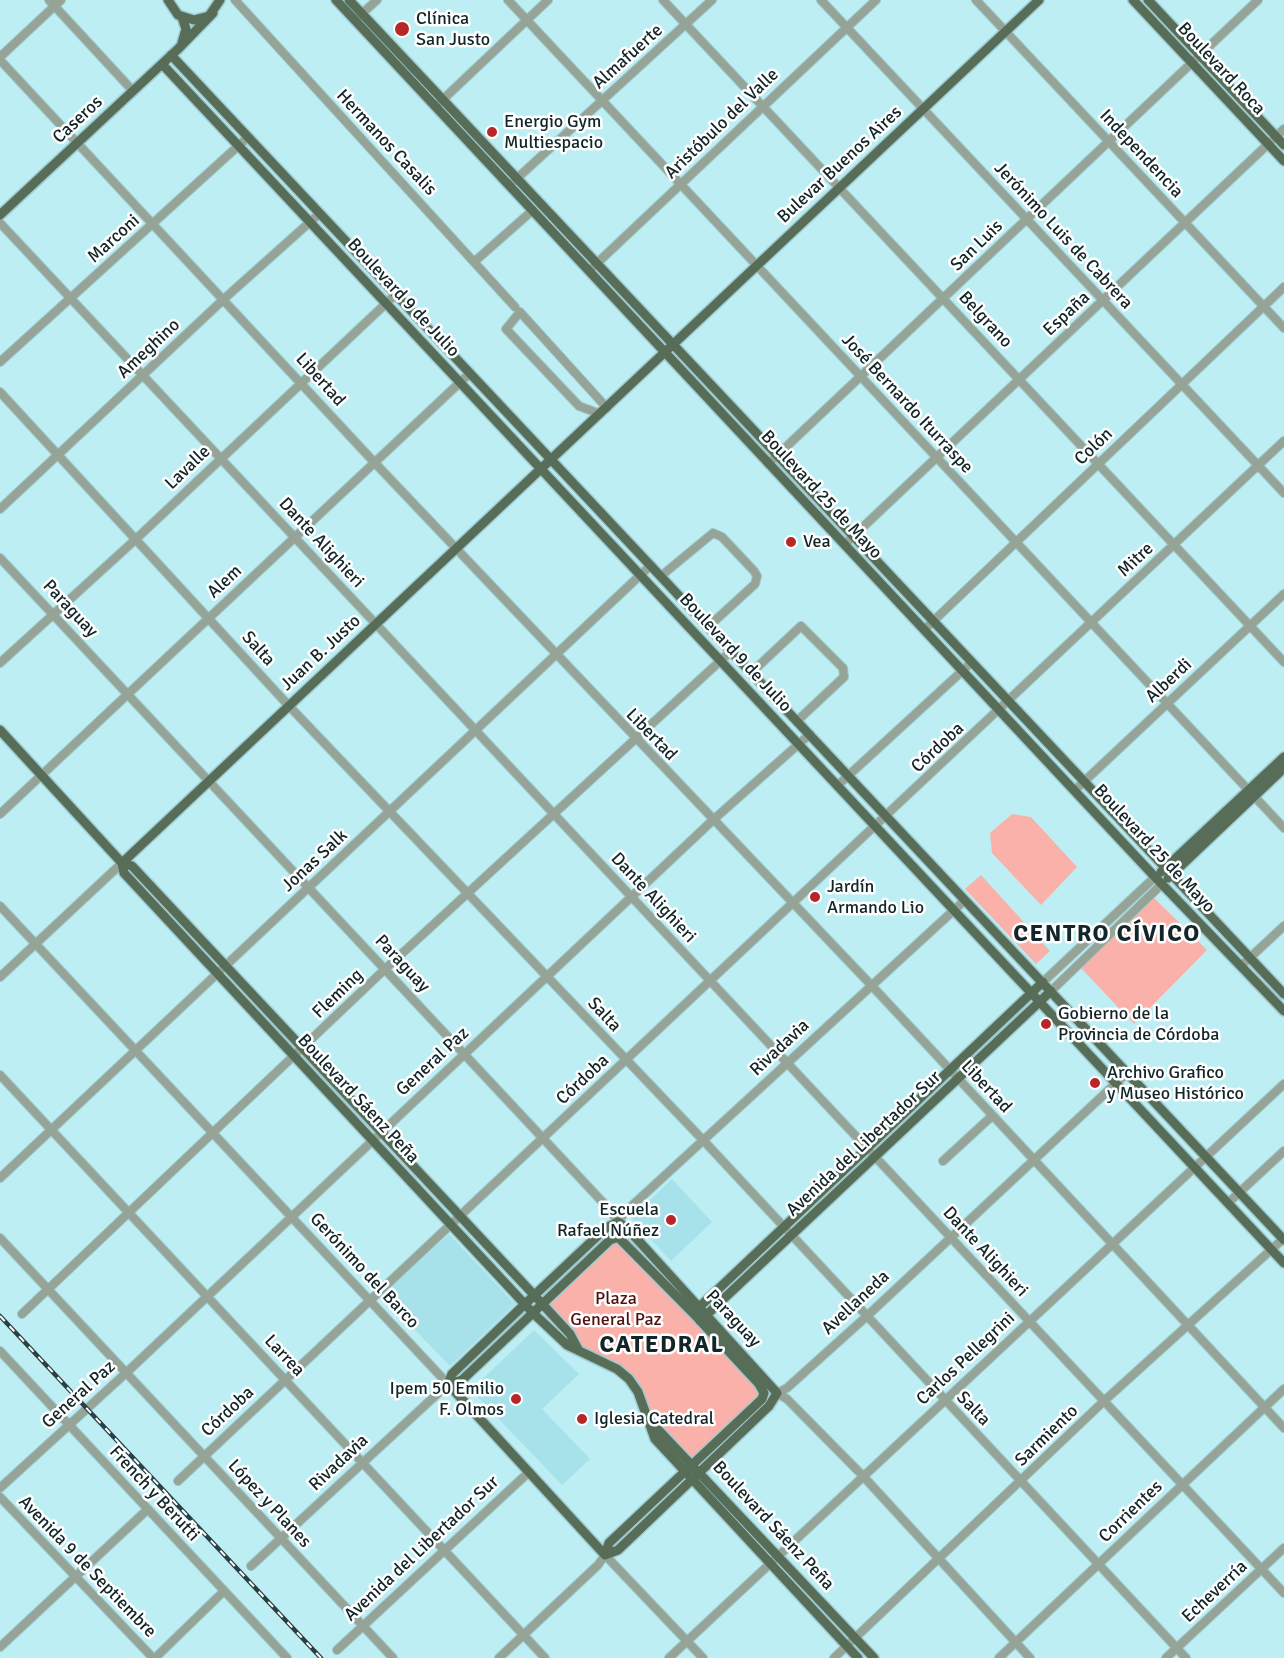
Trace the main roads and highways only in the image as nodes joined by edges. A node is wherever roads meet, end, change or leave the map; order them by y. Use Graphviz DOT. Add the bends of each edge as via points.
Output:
graph roads {
  1 [pos="168,0"];
  2 [pos="220,0"];
  3 [pos="227,0"];
  4 [pos="336,0"];
  5 [pos="350,0"];
  6 [pos="1039,0"];
  7 [pos="1133,0"];
  8 [pos="1148,0"];
  9 [pos="214,12"];
  10 [pos="182,17"];
  11 [pos="359,17"];
  12 [pos="179,48"];
  13 [pos="171,56"];
  14 [pos="162,64"];
  15 [pos="1284,145"];
  16 [pos="1284,161"];
  17 [pos="514,182"];
  18 [pos="0,215"];
  19 [pos="593,266"];
  20 [pos="674,345"];
  21 [pos="665,353"];
  22 [pos="552,459"];
  23 [pos="540,470"];
  24 [pos="0,730"];
  25 [pos="1284,757"];
  26 [pos="1284,768"];
  27 [pos="1251,793"];
  28 [pos="122,863"];
  29 [pos="1167,872"];
  30 [pos="1158,880"];
  31 [pos="1043,982"];
  32 [pos="1051,991"];
  33 [pos="1031,994"];
  34 [pos="1284,994"];
  35 [pos="1040,1002"];
  36 [pos="1284,1011"];
  37 [pos="618,1222"];
  38 [pos="618,1237"];
  39 [pos="1283,1239"];
  40 [pos="1284,1263"];
  41 [pos="535,1296"];
  42 [pos="525,1304"];
  43 [pos="542,1305"];
  44 [pos="696,1309"];
  45 [pos="533,1313"];
  46 [pos="704,1318"];
  47 [pos="578,1349"];
  48 [pos="448,1384"];
  49 [pos="764,1393"];
  50 [pos="777,1393"];
  51 [pos="648,1419"];
  52 [pos="692,1463"];
  53 [pos="683,1471"];
  54 [pos="699,1472"];
  55 [pos="691,1480"];
  56 [pos="605,1555"];
  57 [pos="858,1658"];
  58 [pos="874,1658"];
  1 -- 10 [label="main road"];
  2 -- 9 [label="main road"];
  3 -- 9 [label="main road, Caseros"];
  4 -- 11 [label="main road, Boulevard 25 de Mayo"];
  5 -- 11 [label="main road, Boulevard 25 de Mayo"];
  6 -- 20 [label="main road, Bulevar Buenos Aires"];
  7 -- 16 [label="main road, Boulevard Roca"];
  8 -- 15 [label="main road, Boulevard Roca"];
  9 -- 10 [label="main road" via="198,20"];
  9 -- 12 [label="main road, Caseros"];
  10 -- 12 [label="main road" via="186,29"];
  11 -- 17 [label="main road, Boulevard 25 de Mayo"];
  12 -- 13 [label="main road, Caseros"];
  13 -- 14 [label="main road, Caseros"];
  13 -- 22 [label="main road, Boulevard 9 de Julio"];
  14 -- 18 [label="main road, Caseros"];
  14 -- 23 [label="main road, Boulevard 9 de Julio"];
  17 -- 19 [label="main road, Boulevard 25 de Mayo"];
  17 -- 19 [label="main road, Boulevard 25 de Mayo" via="533,210"];
  19 -- 20 [label="main road, Boulevard 25 de Mayo"];
  19 -- 21 [label="main road, Boulevard 25 de Mayo"];
  20 -- 21 [label="main road, Bulevar Buenos Aires"];
  20 -- 29 [label="main road, Boulevard 25 de Mayo"];
  21 -- 22 [label="main road, Juan B. Justo"];
  21 -- 30 [label="main road, Boulevard 25 de Mayo"];
  22 -- 23 [label="main road, Juan B. Justo"];
  22 -- 31 [label="main road, Boulevard 9 de Julio"];
  23 -- 28 [label="main road, Juan B. Justo"];
  23 -- 33 [label="main road, Boulevard 9 de Julio"];
  24 -- 28 [label="main road, Boulevard Sáenz Peña"];
  25 -- 27 [label="main road"];
  26 -- 27 [label="main road"];
  27 -- 29 [label="main road"];
  28 -- 41 [label="main road, Boulevard Sáenz Peña" via="132,866"];
  28 -- 42 [label="main road, Boulevard Sáenz Peña" via="124,873"];
  29 -- 30 [label="main road"];
  29 -- 34 [label="main road, Boulevard 25 de Mayo"];
  30 -- 36 [label="main road, Boulevard 25 de Mayo"];
  31 -- 32 [label="main road, Boulevard 9 de Julio"];
  31 -- 33 [label="main road, Avenida del Libertador Sur"];
  32 -- 35 [label="main road, Avenida del Libertador Sur"];
  32 -- 39 [label="main road, Boulevard 9 de Julio"];
  33 -- 35 [label="main road, Boulevard 9 de Julio"];
  33 -- 44 [label="main road, Avenida del Libertador Sur"];
  35 -- 40 [label="main road, Boulevard 9 de Julio"];
  35 -- 46 [label="main road, Avenida del Libertador Sur"];
  37 -- 38 [label="main road"];
  37 -- 41 [label="main road, Rivadavia" via="606,1228"];
  37 -- 44 [label="main road, Paraguay"];
  38 -- 43 [label="main road, Rivadavia" via="610,1240"];
  38 -- 44 [label="main road, Paraguay"];
  41 -- 42 [label="main road, Rivadavia"];
  41 -- 43 [label="main road, Boulevard Sáenz Peña"];
  42 -- 45 [label="main road, Boulevard Sáenz Peña"];
  42 -- 48 [label="main road, Rivadavia" via="452,1374"];
  43 -- 45 [label="main road, Rivadavia"];
  43 -- 47 [label="main road, Boulevard Sáenz Peña" via="570,1334"];
  44 -- 46 [label="main road, Paraguay"];
  45 -- 47 [label="main road, Boulevard Sáenz Peña" via="559,1340"];
  45 -- 48 [label="main road, Rivadavia" via="462,1380"];
  46 -- 49 [label="main road, Paraguay"];
  46 -- 50 [label="main road, Paraguay"];
  47 -- 51 [label="main road, Boulevard Sáenz Peña" via="629,1378"];
  48 -- 56 [label="main road, Gerónimo del Barco"];
  49 -- 50 [label="main road"];
  49 -- 52 [label="main road, Avellaneda"];
  50 -- 54 [label="main road, Avellaneda" via="769,1406"];
  51 -- 52 [label="main road, Boulevard Sáenz Peña"];
  51 -- 53 [label="main road, Boulevard Sáenz Peña" via="655,1439"];
  52 -- 53 [label="main road, Avellaneda"];
  52 -- 54 [label="main road, Boulevard Sáenz Peña"];
  53 -- 55 [label="main road, Boulevard Sáenz Peña"];
  53 -- 56 [label="main road, Avellaneda" via="609,1543"];
  54 -- 55 [label="main road, Avellaneda"];
  54 -- 58 [label="main road, Boulevard Sáenz Peña"];
  55 -- 56 [label="main road, Avellaneda" via="618,1550"];
  55 -- 57 [label="main road, Boulevard Sáenz Peña"];
}
